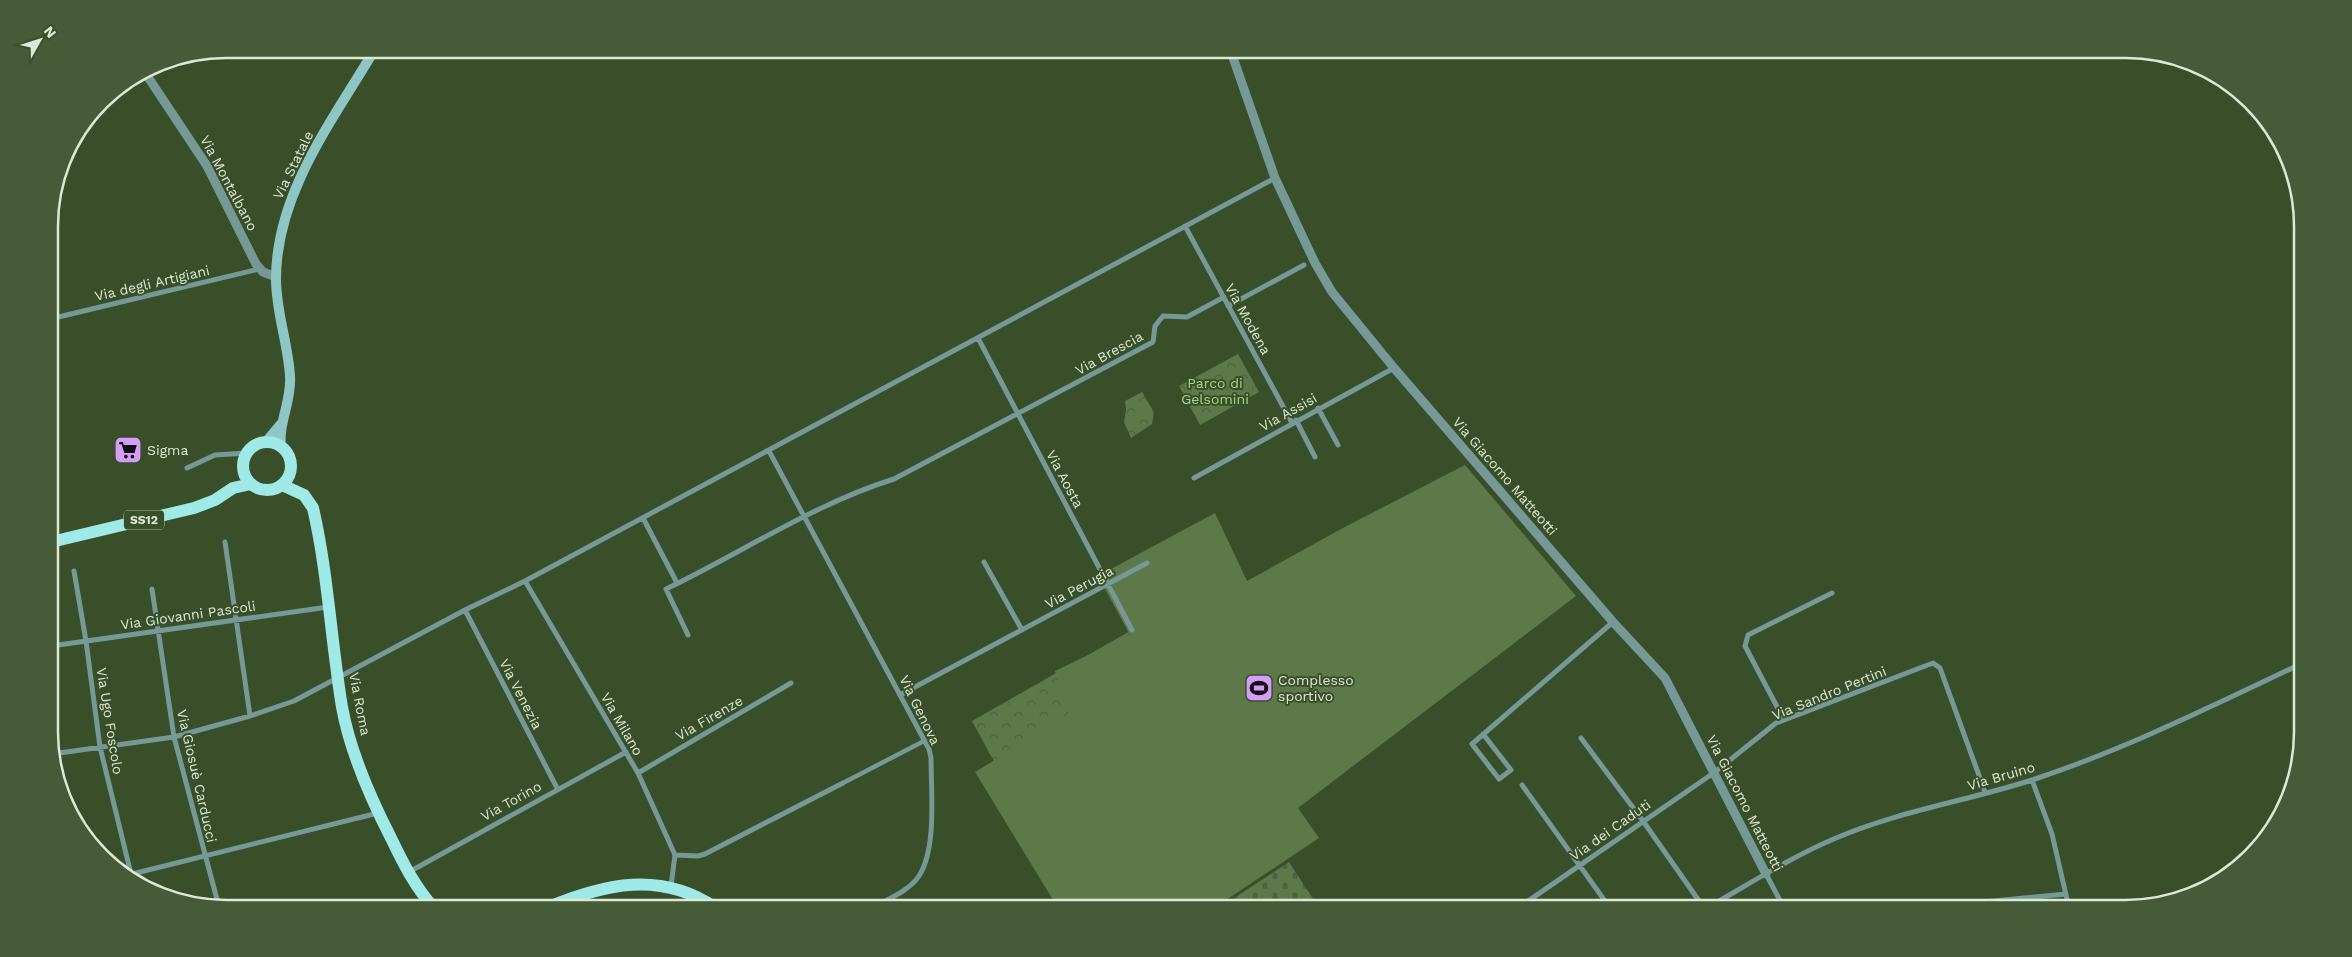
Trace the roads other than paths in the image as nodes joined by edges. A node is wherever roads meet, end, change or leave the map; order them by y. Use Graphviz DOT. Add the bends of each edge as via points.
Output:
graph roads {
  1 [pos="370,58"];
  2 [pos="1233,58"];
  3 [pos="148,77"];
  4 [pos="1275,178"];
  5 [pos="1185,226"];
  6 [pos="1304,265"];
  7 [pos="259,269"];
  8 [pos="276,277"];
  9 [pos="1224,297"];
  10 [pos="1228,306"];
  11 [pos="58,317"];
  12 [pos="978,338"];
  13 [pos="1394,368"];
  14 [pos="1318,408"];
  15 [pos="1018,415"];
  16 [pos="1294,422"];
  17 [pos="282,424"];
  18 [pos="266,442"];
  19 [pos="1338,444"];
  20 [pos="281,447"];
  21 [pos="769,451"];
  22 [pos="246,453"];
  23 [pos="1315,457"];
  24 [pos="188,468"];
  25 [pos="243,469"];
  26 [pos="291,471"];
  27 [pos="1194,478"];
  28 [pos="251,484"];
  29 [pos="282,485"];
  30 [pos="233,488"];
  31 [pos="300,492"];
  32 [pos="805,517"];
  33 [pos="643,518"];
  34 [pos="58,540"];
  35 [pos="225,542"];
  36 [pos="984,562"];
  37 [pos="1147,563"];
  38 [pos="74,571"];
  39 [pos="525,581"];
  40 [pos="677,583"];
  41 [pos="1108,585"];
  42 [pos="152,588"];
  43 [pos="1832,593"];
  44 [pos="328,607"];
  45 [pos="465,610"];
  46 [pos="236,619"];
  47 [pos="1613,622"];
  48 [pos="157,630"];
  49 [pos="1022,630"];
  50 [pos="1132,630"];
  51 [pos="688,635"];
  52 [pos="86,641"];
  53 [pos="58,645"];
  54 [pos="2294,667"];
  55 [pos="339,678"];
  56 [pos="791,683"];
  57 [pos="900,695"];
  58 [pos="250,716"];
  59 [pos="1784,720"];
  60 [pos="1484,734"];
  61 [pos="174,737"];
  62 [pos="1581,738"];
  63 [pos="924,741"];
  64 [pos="100,747"];
  65 [pos="626,752"];
  66 [pos="59,753"];
  67 [pos="1715,772"];
  68 [pos="638,773"];
  69 [pos="2032,780"];
  70 [pos="843,783"];
  71 [pos="1522,785"];
  72 [pos="557,788"];
  73 [pos="1985,792"];
  74 [pos="378,813"];
  75 [pos="1643,821"];
  76 [pos="204,855"];
  77 [pos="675,855"];
  78 [pos="1579,865"];
  79 [pos="131,870"];
  80 [pos="408,872"];
  81 [pos="136,873"];
  82 [pos="1766,874"];
  83 [pos="671,886"];
  84 [pos="2066,894"];
  85 [pos="217,899"];
  86 [pos="1530,899"];
  87 [pos="1604,899"];
  88 [pos="1699,899"];
  89 [pos="1721,899"];
  90 [pos="1779,899"];
  91 [pos="2014,899"];
  92 [pos="2067,899"];
  93 [pos="427,900"];
  94 [pos="568,900"];
  95 [pos="702,900"];
  96 [pos="886,900"];
  1 -- 8 [label="main road, Via Statale" via="292,195 281,228"];
  2 -- 4 [label="street, Via Giacomo Matteotti"];
  3 -- 7 [label="street, Via Montalbano" via="207,166"];
  4 -- 5 [label="street"];
  4 -- 13 [label="street, Via Giacomo Matteotti" via="1332,292"];
  5 -- 9 [label="street, Via Modena"];
  5 -- 12 [label="street"];
  6 -- 10 [label="street"];
  7 -- 8 [label="street"];
  7 -- 11 [label="street, Via degli Artigiani"];
  8 -- 17 [label="main road, Via Statale" via="290,376"];
  9 -- 10 [label="street, Via Modena"];
  9 -- 15 [label="street, Via Brescia" via="1187,317 1162,316 1155,326 1153,342"];
  10 -- 16 [label="street, Via Modena"];
  12 -- 15 [label="street, Via Aosta"];
  12 -- 21 [label="street"];
  13 -- 14 [label="street, Via Assisi"];
  13 -- 47 [label="street, Via Giacomo Matteotti"];
  14 -- 16 [label="street, Via Assisi"];
  14 -- 19 [label="street"];
  15 -- 32 [label="street" via="894,479 871,486"];
  15 -- 41 [label="street, Via Aosta"];
  16 -- 23 [label="street, Via Modena"];
  16 -- 27 [label="street, Via Assisi"];
  17 -- 18 [label="main road, Via Statale"];
  17 -- 20 [label="main road, Via Statale"];
  18 -- 20 [label="main road"];
  18 -- 22 [label="main road"];
  20 -- 26 [label="main road" via="291,460"];
  21 -- 32 [label="street, Via Genova"];
  21 -- 33 [label="street"];
  22 -- 24 [label="street" via="215,455"];
  22 -- 25 [label="main road"];
  25 -- 28 [label="main road"];
  25 -- 30 [label="main road"];
  26 -- 29 [label="main road"];
  26 -- 31 [label="main road, Via Roma"];
  28 -- 29 [label="main road" via="266,490"];
  28 -- 30 [label="main road"];
  29 -- 31 [label="main road"];
  30 -- 34 [label="main road, SS12" via="194,508"];
  31 -- 44 [label="main road, Via Roma" via="308,499 313,511"];
  32 -- 40 [label="street"];
  32 -- 57 [label="street, Via Genova"];
  33 -- 39 [label="street"];
  33 -- 40 [label="street"];
  35 -- 46 [label="street"];
  36 -- 49 [label="street"];
  37 -- 41 [label="street, Via Perugia"];
  38 -- 52 [label="street, Via Ugo Foscolo"];
  39 -- 45 [label="street"];
  39 -- 65 [label="street, Via Milano"];
  40 -- 51 [label="street" via="666,589"];
  41 -- 49 [label="street, Via Perugia"];
  41 -- 50 [label="street, Via Aosta"];
  42 -- 48 [label="street, Via Giosuè Carducci"];
  43 -- 59 [label="street" via="1748,635 1745,646"];
  44 -- 46 [label="street, Via Giovanni Pascoli"];
  44 -- 55 [label="main road, Via Roma"];
  45 -- 55 [label="street"];
  45 -- 72 [label="street, Via Venezia"];
  46 -- 48 [label="street, Via Giovanni Pascoli"];
  46 -- 58 [label="street"];
  47 -- 60 [label="street"];
  47 -- 67 [label="street, Via Giacomo Matteotti" via="1664,678"];
  48 -- 52 [label="street, Via Giovanni Pascoli"];
  48 -- 61 [label="street, Via Giosuè Carducci"];
  49 -- 57 [label="street, Via Perugia"];
  52 -- 53 [label="street, Via Giovanni Pascoli"];
  52 -- 64 [label="street, Via Ugo Foscolo"];
  54 -- 69 [label="street, Via Bruino" via="2100,755"];
  55 -- 58 [label="street" via="294,701"];
  55 -- 74 [label="main road, Via Roma" via="348,732"];
  56 -- 68 [label="street, Via Firenze"];
  57 -- 63 [label="street, Via Genova"];
  58 -- 61 [label="street"];
  59 -- 67 [label="street, Via Sandro Pertini"];
  59 -- 73 [label="street, Via Sandro Pertini" via="1933,664 1940,668"];
  60 -- 60 [label="street" via="1472,744 1499,779 1511,770"];
  61 -- 64 [label="street"];
  61 -- 76 [label="street, Via Giosuè Carducci"];
  62 -- 75 [label="street"];
  63 -- 70 [label="street"];
  63 -- 96 [label="street, Via Genova" via="930,758 931,780 930,837 926,858 919,876"];
  64 -- 66 [label="street"];
  64 -- 79 [label="street, Via Ugo Foscolo"];
  65 -- 68 [label="street, Via Milano"];
  65 -- 72 [label="street, Via Torino"];
  67 -- 75 [label="street, Via dei Caduti"];
  67 -- 82 [label="street, Via Giacomo Matteotti"];
  68 -- 77 [label="street, Via Milano"];
  69 -- 73 [label="street, Via Bruino"];
  69 -- 84 [label="street" via="2052,834"];
  70 -- 77 [label="street" via="705,854"];
  71 -- 78 [label="street"];
  72 -- 80 [label="street, Via Torino"];
  73 -- 82 [label="street, Via Bruino" via="1890,818 1836,838"];
  74 -- 76 [label="street"];
  74 -- 80 [label="main road, Via Roma"];
  75 -- 78 [label="street, Via dei Caduti"];
  75 -- 88 [label="street"];
  76 -- 81 [label="street"];
  76 -- 85 [label="street, Via Giosuè Carducci"];
  77 -- 83 [label="street"];
  78 -- 86 [label="street, Via dei Caduti"];
  78 -- 87 [label="street"];
  80 -- 93 [label="main road, Via Roma"];
  82 -- 89 [label="street, Via Bruino"];
  82 -- 90 [label="street, Via Giacomo Matteotti"];
  83 -- 94 [label="main road" via="620,886"];
  83 -- 95 [label="main road"];
  84 -- 91 [label="street"];
  84 -- 92 [label="street"];
}
